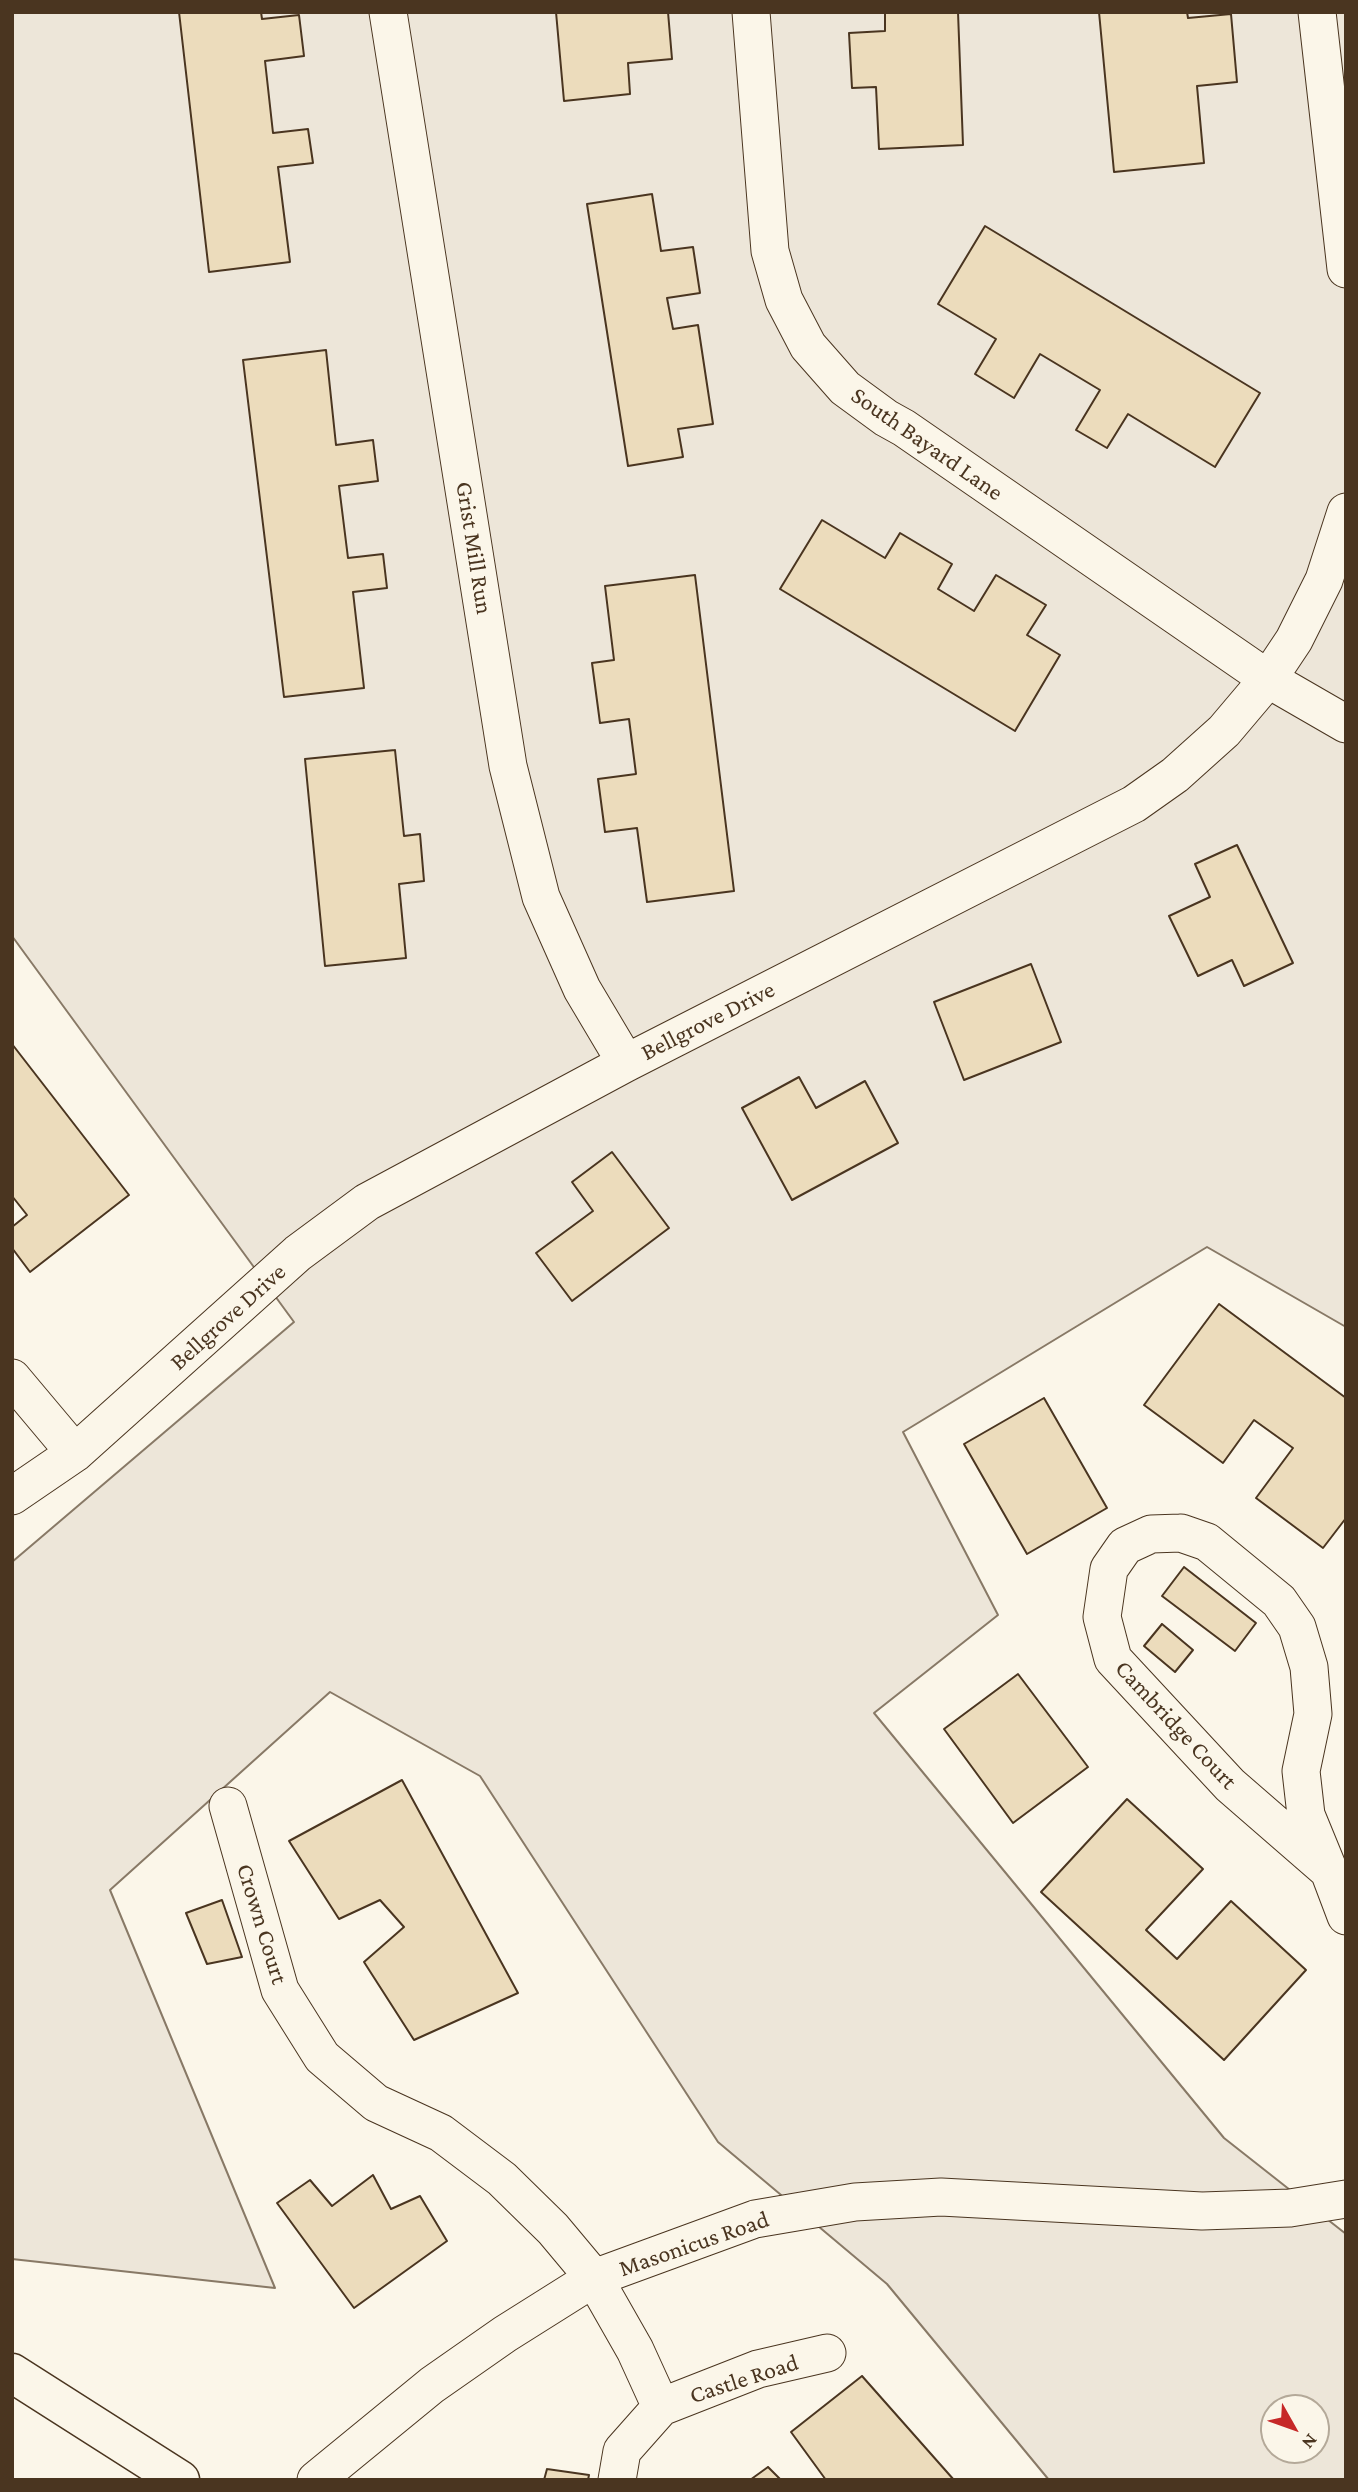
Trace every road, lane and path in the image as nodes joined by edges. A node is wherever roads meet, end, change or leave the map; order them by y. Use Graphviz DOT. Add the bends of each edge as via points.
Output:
graph roads {
  1 [pos="388,12"];
  2 [pos="751,12"];
  3 [pos="1317,12"];
  4 [pos="1346,269"];
  5 [pos="1346,512"];
  6 [pos="1268,679"];
  7 [pos="1346,724"];
  8 [pos="626,1063"];
  9 [pos="12,1378"];
  10 [pos="75,1452"];
  11 [pos="12,1496"];
  12 [pos="228,1806"];
  13 [pos="1329,1871"];
  14 [pos="1346,1916"];
  15 [pos="1346,2199"];
  16 [pos="594,2278"];
  17 [pos="827,2353"];
  18 [pos="12,2373"];
  19 [pos="662,2406"];
  20 [pos="180,2480"];
  21 [pos="316,2480"];
  22 [pos="617,2480"];
  1 -- 8 [label="street, Grist Mill Run" via="508,765 541,897 582,989"];
  2 -- 6 [label="street, South Bayard Lane" via="770,251 784,300 808,346 845,388 886,418"];
  3 -- 4 [label="street"];
  5 -- 6 [label="street, Bellgrove Drive" via="1324,580"];
  6 -- 7 [label="street, South Bayard Lane"];
  6 -- 8 [label="street, Bellgrove Drive" via="1224,731 1134,804"];
  8 -- 10 [label="street, Bellgrove Drive" via="367,1202 298,1253"];
  9 -- 10 [label="street"];
  10 -- 11 [label="street, Bellgrove Drive"];
  12 -- 16 [label="street, Crown Court" via="280,1990 322,2057 376,2103 442,2133 502,2179"];
  13 -- 13 [label="street, Cambridge Court" via="1306,1815 1301,1771 1313,1714 1309,1667 1297,1627 1279,1601 1207,1542 1181,1533 1152,1534 1125,1546 1109,1569 1102,1617 1113,1658 1230,1785"];
  13 -- 14 [label="street, Cambridge Court"];
  15 -- 16 [label="street, Masonicus Road" via="1202,2211 942,2197 855,2202 755,2219"];
  16 -- 19 [label="street, Castle Road"];
  16 -- 21 [label="street, Masonicus Road" via="432,2385"];
  17 -- 19 [label="street, Castle Road" via="758,2369"];
  18 -- 20 [label="street"];
  19 -- 22 [label="street, Castle Road" via="622,2451"];
}
